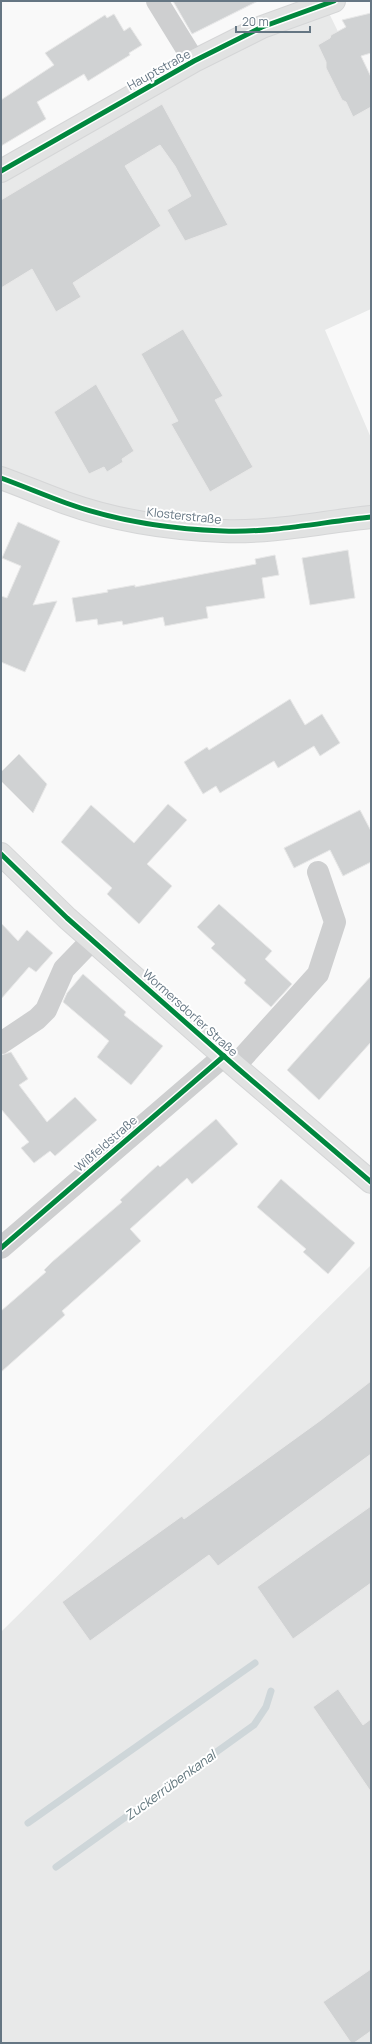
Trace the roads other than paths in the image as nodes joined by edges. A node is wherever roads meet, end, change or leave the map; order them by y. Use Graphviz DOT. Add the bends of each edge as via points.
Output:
graph roads {
  1 [pos="157,1"];
  2 [pos="334,1"];
  3 [pos="194,61"];
  4 [pos="1,171"];
  5 [pos="1,478"];
  6 [pos="371,517"];
  7 [pos="1,854"];
  8 [pos="318,872"];
  9 [pos="92,940"];
  10 [pos="1,1043"];
  11 [pos="230,1061"];
  12 [pos="371,1182"];
  13 [pos="1,1248"];
  1 -- 3 [label="street"];
  2 -- 3 [label="main road, Hauptstraße" via="262,27"];
  3 -- 4 [label="main road, Hauptstraße"];
  5 -- 6 [label="main road, Klosterstraße" via="67,503 120,518 168,527 225,531 290,527"];
  7 -- 9 [label="main road, Wormersdorfer Straße"];
  8 -- 11 [label="street, Wormersdorfer Straße" via="335,922 318,974"];
  9 -- 10 [label="street" via="64,970 46,1010 38,1019"];
  9 -- 11 [label="main road, Wormersdorfer Straße"];
  11 -- 12 [label="main road, Wormersdorfer Straße"];
  11 -- 13 [label="street, Wißfeldstraße"];
}
